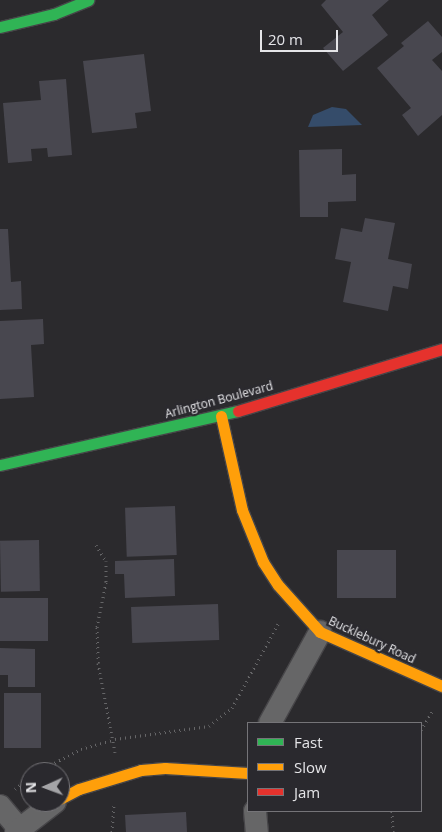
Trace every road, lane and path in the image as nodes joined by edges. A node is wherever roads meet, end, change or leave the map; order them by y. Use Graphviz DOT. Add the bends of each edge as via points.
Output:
graph roads {
  1 [pos="88,0"];
  2 [pos="0,27"];
  3 [pos="442,349"];
  4 [pos="221,416"];
  5 [pos="0,466"];
  6 [pos="96,545"];
  7 [pos="296,605"];
  8 [pos="320,632"];
  9 [pos="442,686"];
  10 [pos="271,722"];
  11 [pos="115,739"];
  12 [pos="57,762"];
  13 [pos="247,773"];
  14 [pos="116,776"];
  15 [pos="70,795"];
  16 [pos="0,806"];
  17 [pos="42,812"];
  18 [pos="255,812"];
  19 [pos="392,812"];
  20 [pos="18,830"];
  21 [pos="257,832"];
  22 [pos="393,832"];
  1 -- 2 [label="street" via="54,14"];
  3 -- 4 [label="street, Arlington Boulevard"];
  4 -- 5 [label="street, Arlington Boulevard"];
  4 -- 7 [label="street, Bucklebury Road" via="242,510 252,538 278,585"];
  6 -- 11 [label="path" via="106,561 106,582 98,627 98,663 102,696"];
  7 -- 8 [label="street, Bucklebury Road"];
  7 -- 11 [label="path" via="269,637 244,689 221,718 194,730"];
  8 -- 9 [label="street, Bucklebury Road"];
  8 -- 10 [label="street"];
  11 -- 12 [label="path"];
  11 -- 14 [label="path"];
  13 -- 14 [label="street" via="165,768"];
  14 -- 15 [label="street"];
  16 -- 20 [label="street"];
  17 -- 20 [label="street"];
  18 -- 21 [label="street"];
  19 -- 22 [label="path"];
}
